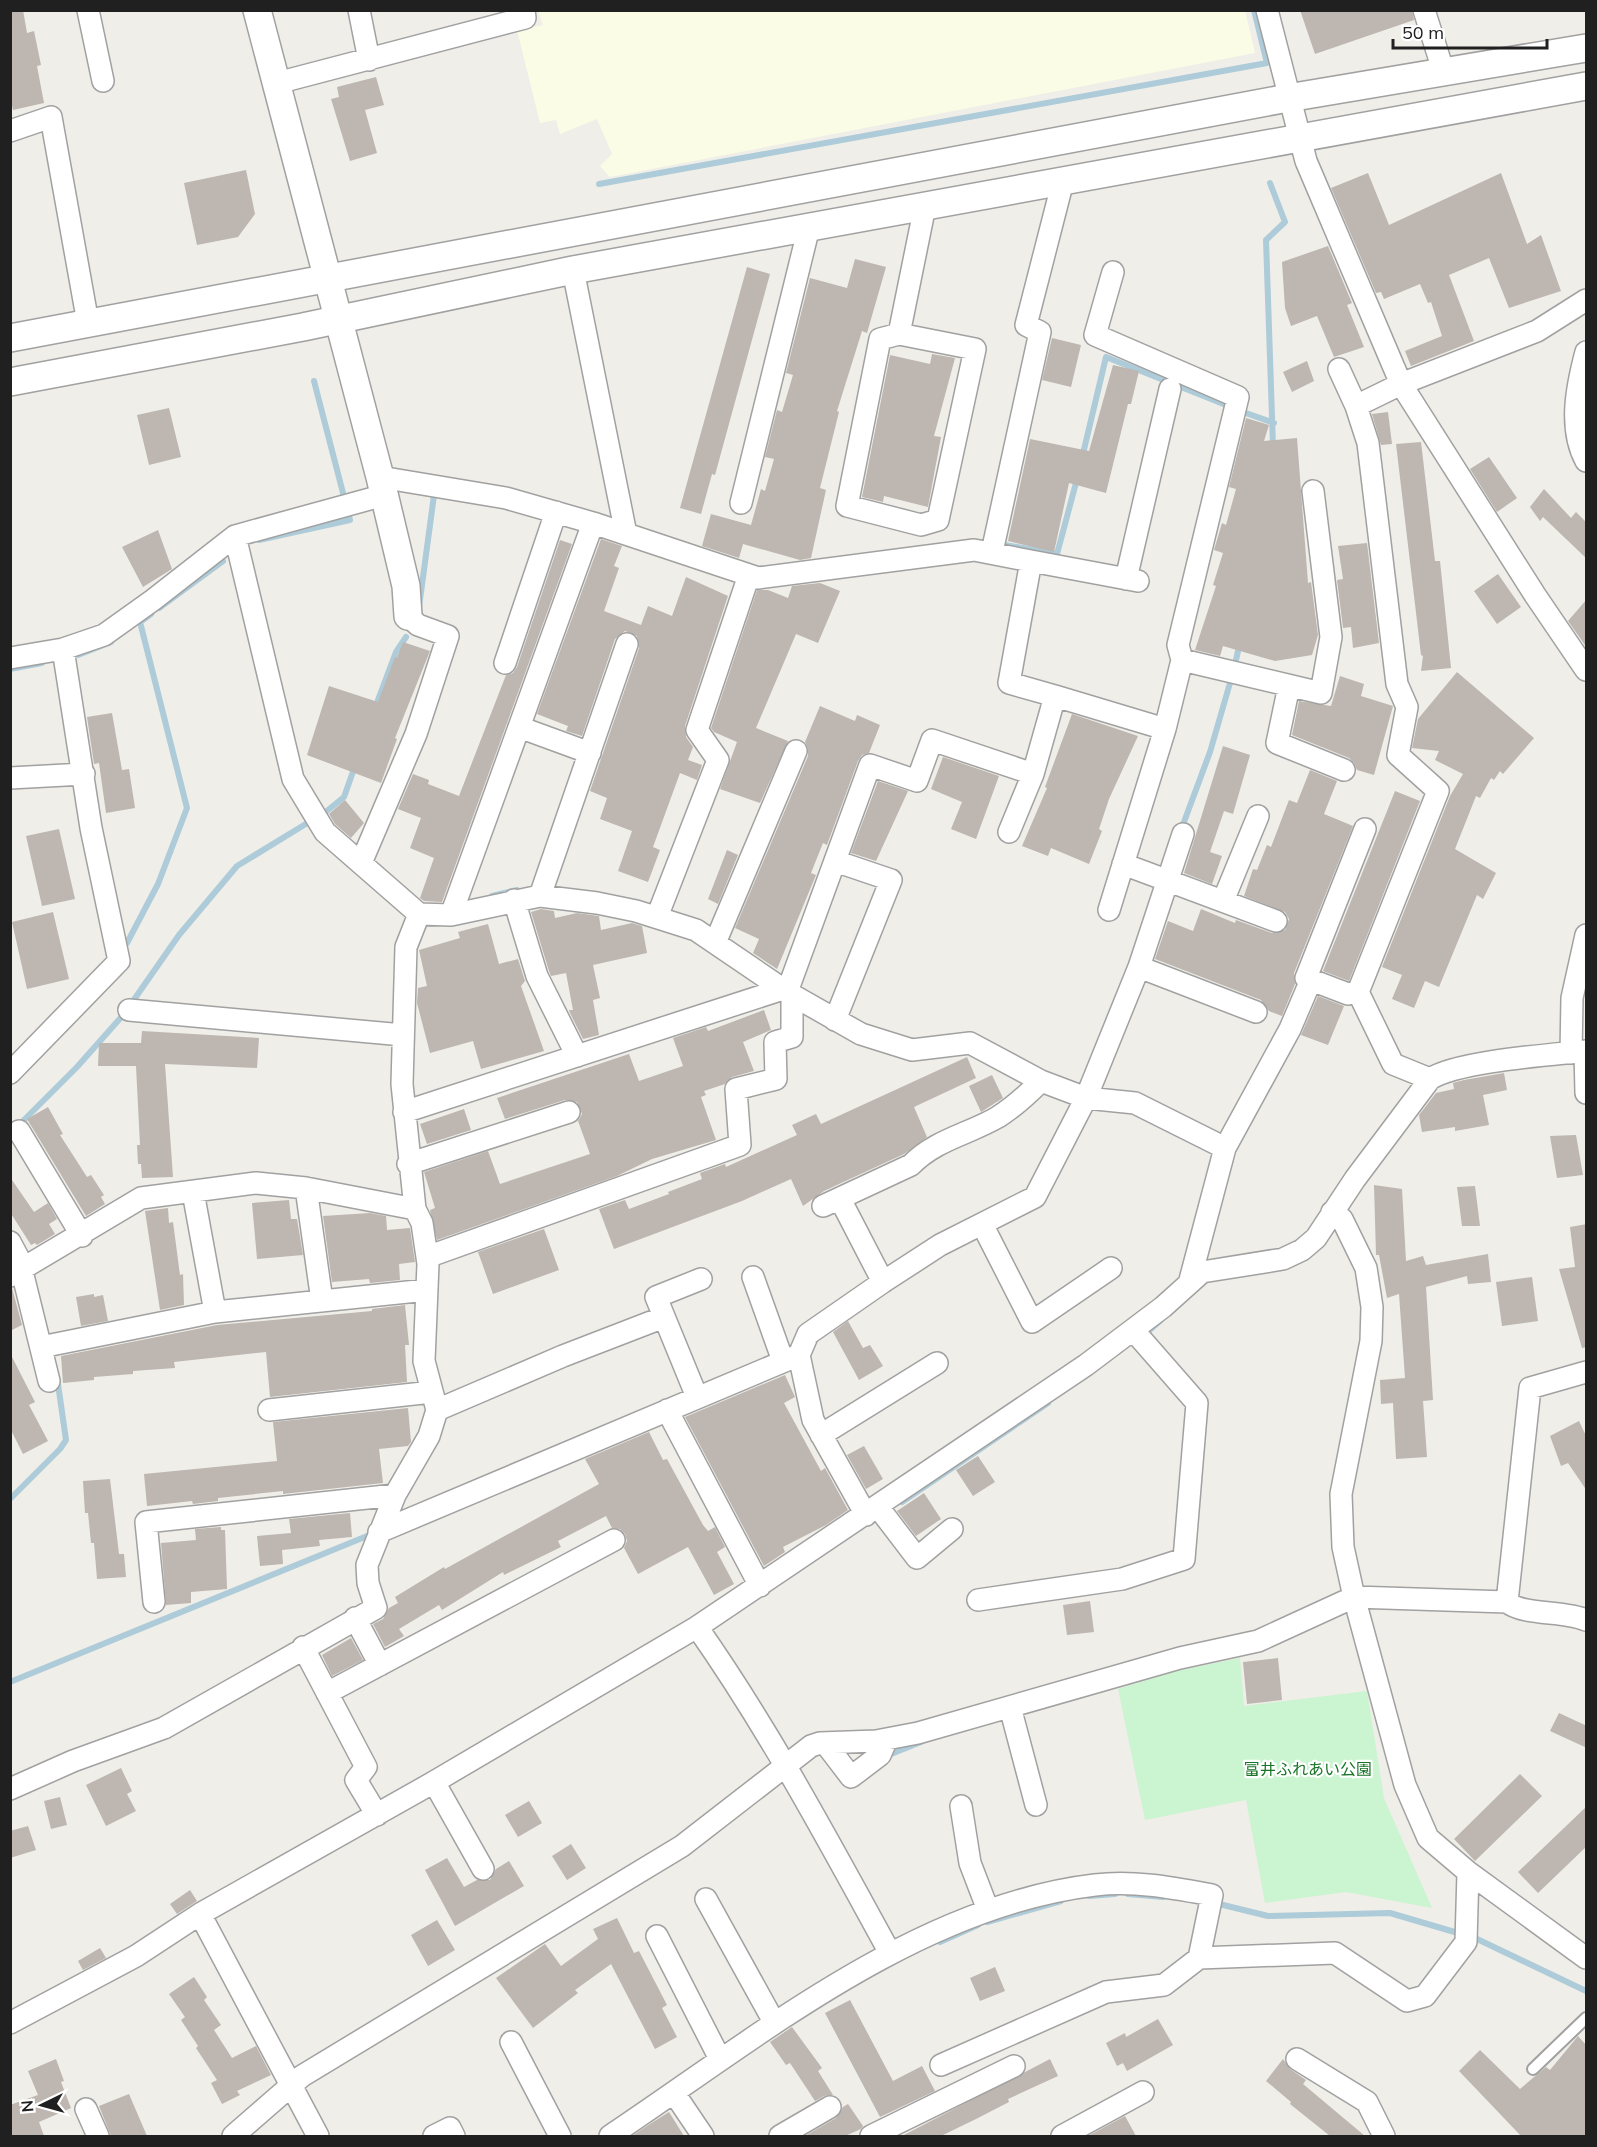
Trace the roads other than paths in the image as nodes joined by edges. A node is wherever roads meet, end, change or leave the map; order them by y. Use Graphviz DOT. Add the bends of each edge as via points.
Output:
graph roads {
  1 [pos="88,10"];
  2 [pos="258,10"];
  3 [pos="359,10"];
  4 [pos="524,10"];
  5 [pos="1267,10"];
  6 [pos="1424,10"];
  7 [pos="1587,48"];
  8 [pos="369,60"];
  9 [pos="1443,70"];
  10 [pos="103,81"];
  11 [pos="277,83"];
  12 [pos="1587,86"];
  13 [pos="1288,98"];
  14 [pos="11,129"];
  15 [pos="1299,137"];
  16 [pos="1063,181"];
  17 [pos="926,206"];
  18 [pos="809,227"];
  19 [pos="573,270"];
  20 [pos="1113,272"];
  21 [pos="328,279"];
  22 [pos="1587,300"];
  23 [pos="339,320"];
  24 [pos="88,323"];
  25 [pos="899,334"];
  26 [pos="10,338"];
  27 [pos="1587,352"];
  28 [pos="1339,369"];
  29 [pos="10,382"];
  30 [pos="1401,384"];
  31 [pos="1170,389"];
  32 [pos="1356,406"];
  33 [pos="1587,461"];
  34 [pos="382,486"];
  35 [pos="1313,491"];
  36 [pos="741,503"];
  37 [pos="556,512"];
  38 [pos="593,523"];
  39 [pos="626,534"];
  40 [pos="235,536"];
  41 [pos="992,552"];
  42 [pos="1031,561"];
  43 [pos="749,575"];
  44 [pos="408,616"];
  45 [pos="627,644"];
  46 [pos="63,649"];
  47 [pos="10,658"];
  48 [pos="1182,660"];
  49 [pos="505,663"];
  50 [pos="1587,670"];
  51 [pos="1289,686"];
  52 [pos="1055,696"];
  53 [pos="519,727"];
  54 [pos="1165,729"];
  55 [pos="796,751"];
  56 [pos="590,753"];
  57 [pos="1344,770"];
  58 [pos="84,774"];
  59 [pos="1033,774"];
  60 [pos="10,778"];
  61 [pos="1258,816"];
  62 [pos="1365,829"];
  63 [pos="1009,832"];
  64 [pos="1183,834"];
  65 [pos="835,861"];
  66 [pos="361,863"];
  67 [pos="1123,864"];
  68 [pos="1166,880"];
  69 [pos="540,896"];
  70 [pos="514,900"];
  71 [pos="1223,901"];
  72 [pos="1109,910"];
  73 [pos="419,914"];
  74 [pos="452,915"];
  75 [pos="657,917"];
  76 [pos="1276,921"];
  77 [pos="1587,935"];
  78 [pos="715,943"];
  79 [pos="1139,967"];
  80 [pos="1314,981"];
  81 [pos="787,992"];
  82 [pos="1358,992"];
  83 [pos="129,1010"];
  84 [pos="1256,1012"];
  85 [pos="835,1020"];
  86 [pos="403,1035"];
  87 [pos="1581,1051"];
  88 [pos="577,1056"];
  89 [pos="10,1073"];
  90 [pos="1430,1079"];
  91 [pos="1041,1081"];
  92 [pos="1587,1093"];
  93 [pos="1086,1098"];
  94 [pos="404,1112"];
  95 [pos="569,1112"];
  96 [pos="15,1125"];
  97 [pos="1225,1148"];
  98 [pos="408,1164"];
  99 [pos="306,1188"];
  100 [pos="193,1192"];
  101 [pos="415,1209"];
  102 [pos="1336,1215"];
  103 [pos="982,1224"];
  104 [pos="82,1236"];
  105 [pos="10,1242"];
  106 [pos="427,1257"];
  107 [pos="1111,1268"];
  108 [pos="16,1272"];
  109 [pos="753,1277"];
  110 [pos="702,1279"];
  111 [pos="1190,1280"];
  112 [pos="883,1282"];
  113 [pos="427,1290"];
  114 [pos="322,1301"];
  115 [pos="215,1312"];
  116 [pos="664,1317"];
  117 [pos="1138,1335"];
  118 [pos="41,1347"];
  119 [pos="791,1358"];
  120 [pos="937,1363"];
  121 [pos="1587,1372"];
  122 [pos="49,1381"];
  123 [pos="697,1397"];
  124 [pos="435,1401"];
  125 [pos="269,1410"];
  126 [pos="667,1410"];
  127 [pos="821,1435"];
  128 [pos="395,1495"];
  129 [pos="879,1514"];
  130 [pos="952,1529"];
  131 [pos="379,1532"];
  132 [pos="614,1540"];
  133 [pos="760,1586"];
  134 [pos="978,1600"];
  135 [pos="154,1602"];
  136 [pos="1507,1602"];
  137 [pos="1355,1603"];
  138 [pos="355,1618"];
  139 [pos="1587,1620"];
  140 [pos="700,1631"];
  141 [pos="303,1647"];
  142 [pos="380,1665"];
  143 [pos="327,1693"];
  144 [pos="1012,1714"];
  145 [pos="887,1739"];
  146 [pos="819,1744"];
  147 [pos="784,1761"];
  148 [pos="437,1787"];
  149 [pos="10,1789"];
  150 [pos="1036,1804"];
  151 [pos="961,1806"];
  152 [pos="377,1815"];
  153 [pos="483,1869"];
  154 [pos="1468,1872"];
  155 [pos="706,1899"];
  156 [pos="988,1910"];
  157 [pos="203,1920"];
  158 [pos="657,1936"];
  159 [pos="890,1953"];
  160 [pos="1199,1958"];
  161 [pos="1587,1958"];
  162 [pos="1587,2018"];
  163 [pos="774,2022"];
  164 [pos="10,2023"];
  165 [pos="511,2042"];
  166 [pos="720,2059"];
  167 [pos="1297,2059"];
  168 [pos="941,2065"];
  169 [pos="1014,2066"];
  170 [pos="1533,2069"];
  171 [pos="290,2081"];
  172 [pos="1143,2092"];
  173 [pos="677,2098"];
  174 [pos="830,2107"];
  175 [pos="86,2109"];
  176 [pos="98,2136"];
  177 [pos="233,2136"];
  178 [pos="318,2136"];
  179 [pos="434,2136"];
  180 [pos="454,2136"];
  181 [pos="560,2136"];
  182 [pos="610,2136"];
  183 [pos="703,2136"];
  184 [pos="780,2136"];
  185 [pos="871,2136"];
  186 [pos="1062,2136"];
  187 [pos="1384,2136"];
  1 -- 10 [label="street"];
  2 -- 11 [label="street"];
  3 -- 8 [label="street"];
  4 -- 8 [label="street" via="525,18"];
  5 -- 13 [label="street"];
  6 -- 9 [label="street"];
  7 -- 9 [label="street"];
  8 -- 11 [label="street"];
  9 -- 13 [label="street"];
  11 -- 21 [label="street"];
  12 -- 15 [label="street"];
  13 -- 15 [label="street"];
  13 -- 21 [label="street"];
  14 -- 24 [label="street" via="51,117"];
  15 -- 16 [label="street"];
  15 -- 30 [label="street"];
  16 -- 17 [label="street"];
  16 -- 41 [label="street" via="1026,325 1040,332"];
  17 -- 18 [label="street"];
  17 -- 25 [label="street"];
  18 -- 19 [label="street"];
  18 -- 36 [label="street"];
  19 -- 23 [label="street"];
  19 -- 39 [label="street"];
  20 -- 48 [label="street" via="1095,335 1238,397 1178,645"];
  21 -- 23 [label="street"];
  21 -- 24 [label="street"];
  22 -- 30 [label="street" via="1537,331"];
  23 -- 29 [label="street"];
  23 -- 34 [label="street"];
  24 -- 26 [label="street"];
  25 -- 25 [label="street" via="880,339 847,506 921,525 938,520 975,350"];
  27 -- 33 [label="street" via="1576,387 1577,433"];
  28 -- 32 [label="street"];
  30 -- 32 [label="street"];
  30 -- 50 [label="street" via="1522,576"];
  31 -- 42 [label="street" via="1132,580"];
  32 -- 82 [label="street" via="1368,443 1397,684 1407,707 1398,755 1438,791"];
  34 -- 37 [label="street" via="506,498"];
  34 -- 40 [label="street" via="346,505"];
  34 -- 44 [label="street" via="406,586"];
  35 -- 51 [label="street" via="1331,637 1321,693"];
  37 -- 38 [label="street"];
  37 -- 49 [label="street"];
  38 -- 39 [label="street"];
  38 -- 53 [label="street"];
  39 -- 43 [label="street"];
  40 -- 46 [label="street" via="104,635"];
  40 -- 66 [label="street" via="293,779 325,832"];
  41 -- 42 [label="street"];
  41 -- 43 [label="street" via="974,550 758,578"];
  42 -- 52 [label="street" via="1009,683"];
  43 -- 75 [label="street" via="697,730 718,759"];
  44 -- 66 [label="street" via="418,625 448,636 416,734"];
  45 -- 56 [label="street"];
  46 -- 47 [label="street"];
  46 -- 58 [label="street"];
  48 -- 51 [label="street"];
  48 -- 54 [label="street"];
  51 -- 57 [label="street" via="1277,743"];
  52 -- 54 [label="street"];
  52 -- 59 [label="street"];
  53 -- 56 [label="street"];
  53 -- 74 [label="street"];
  54 -- 67 [label="street"];
  55 -- 78 [label="street"];
  56 -- 69 [label="street"];
  58 -- 60 [label="street"];
  58 -- 89 [label="street" via="91,828 119,961"];
  59 -- 63 [label="street"];
  59 -- 65 [label="street" via="932,740 917,782 870,765"];
  61 -- 71 [label="street"];
  62 -- 80 [label="street" via="1306,978"];
  64 -- 68 [label="street"];
  65 -- 81 [label="street"];
  65 -- 85 [label="street" via="891,880"];
  66 -- 73 [label="street"];
  67 -- 68 [label="street"];
  67 -- 72 [label="street"];
  68 -- 71 [label="street"];
  68 -- 79 [label="street"];
  69 -- 70 [label="street"];
  69 -- 75 [label="street" via="597,903"];
  70 -- 74 [label="street"];
  70 -- 88 [label="street" via="537,976"];
  71 -- 76 [label="street"];
  73 -- 74 [label="street"];
  73 -- 86 [label="street" via="406,947"];
  75 -- 78 [label="street" via="696,930"];
  77 -- 87 [label="street" via="1572,998"];
  78 -- 81 [label="street"];
  79 -- 84 [label="street"];
  79 -- 93 [label="street"];
  80 -- 82 [label="street" via="1348,994"];
  80 -- 97 [label="street"];
  81 -- 85 [label="street"];
  81 -- 88 [label="street"];
  81 -- 106 [label="street" via="792,1037 775,1042 776,1079 736,1089 740,1145"];
  82 -- 90 [label="street" via="1393,1064"];
  83 -- 86 [label="street"];
  85 -- 91 [label="street" via="861,1034 912,1050 970,1043"];
  86 -- 94 [label="street"];
  87 -- 90 [label="street" via="1440,1073"];
  87 -- 92 [label="street"];
  88 -- 94 [label="street"];
  90 -- 102 [label="street"];
  91 -- 93 [label="street"];
  91 -- 112 [label="street" via="998,1117 950,1138 911,1165 832,1203"];
  93 -- 97 [label="street" via="1135,1103"];
  93 -- 103 [label="street" via="1035,1197"];
  94 -- 98 [label="street"];
  95 -- 98 [label="street"];
  96 -- 104 [label="street"];
  97 -- 111 [label="street"];
  98 -- 101 [label="street"];
  99 -- 100 [label="street" via="256,1183"];
  99 -- 101 [label="street"];
  99 -- 114 [label="street"];
  100 -- 104 [label="street" via="141,1198"];
  100 -- 115 [label="street"];
  101 -- 106 [label="street" via="422,1223"];
  102 -- 111 [label="street" via="1310,1245 1293,1255 1202,1272"];
  102 -- 137 [label="street" via="1366,1268 1372,1307 1371,1341 1341,1494 1343,1547"];
  103 -- 107 [label="street" via="1032,1322"];
  103 -- 112 [label="street" via="940,1245"];
  104 -- 108 [label="street"];
  105 -- 108 [label="street"];
  106 -- 113 [label="street"];
  108 -- 118 [label="street"];
  109 -- 119 [label="street"];
  110 -- 116 [label="street" via="656,1297"];
  111 -- 117 [label="street"];
  112 -- 119 [label="street" via="808,1334"];
  113 -- 114 [label="street"];
  113 -- 124 [label="street" via="424,1361"];
  114 -- 115 [label="street"];
  115 -- 118 [label="street"];
  116 -- 123 [label="street"];
  116 -- 124 [label="street"];
  117 -- 129 [label="street"];
  117 -- 134 [label="street" via="1197,1403 1184,1559 1122,1579"];
  118 -- 122 [label="street"];
  119 -- 123 [label="street"];
  119 -- 127 [label="street"];
  120 -- 127 [label="street"];
  121 -- 136 [label="street" via="1530,1388"];
  123 -- 126 [label="street"];
  124 -- 125 [label="street"];
  124 -- 128 [label="street" via="429,1436"];
  126 -- 131 [label="street"];
  126 -- 133 [label="street"];
  127 -- 129 [label="street"];
  128 -- 131 [label="street"];
  128 -- 135 [label="street" via="146,1522"];
  129 -- 130 [label="street" via="917,1558"];
  129 -- 133 [label="street"];
  131 -- 138 [label="street" via="367,1565 376,1608"];
  132 -- 142 [label="street"];
  133 -- 140 [label="street"];
  136 -- 137 [label="street"];
  136 -- 139 [label="street" via="1515,1608 1572,1613"];
  137 -- 144 [label="street" via="1258,1641 1180,1658"];
  137 -- 154 [label="street" via="1405,1785 1428,1838"];
  138 -- 141 [label="street"];
  138 -- 142 [label="street"];
  140 -- 147 [label="street" via="738,1684"];
  140 -- 148 [label="street"];
  141 -- 143 [label="street"];
  141 -- 149 [label="street" via="164,1728"];
  142 -- 143 [label="street"];
  143 -- 152 [label="street" via="366,1767 356,1780"];
  144 -- 145 [label="street"];
  144 -- 150 [label="street"];
  145 -- 146 [label="street"];
  145 -- 146 [label="street" via="880,1755 851,1777"];
  146 -- 147 [label="street"];
  147 -- 159 [label="street"];
  147 -- 171 [label="street" via="682,1846"];
  148 -- 152 [label="street"];
  148 -- 153 [label="street"];
  151 -- 156 [label="street" via="970,1863"];
  152 -- 157 [label="street"];
  154 -- 160 [label="street" via="1466,1936 1425,1996 1407,2001 1335,1953"];
  154 -- 161 [label="street"];
  155 -- 163 [label="street"];
  156 -- 159 [label="street"];
  156 -- 160 [label="street" via="1095,1885 1130,1883 1212,1895"];
  157 -- 164 [label="street"];
  157 -- 171 [label="street"];
  158 -- 166 [label="street"];
  159 -- 163 [label="street"];
  160 -- 168 [label="street" via="1164,1985 1106,1992"];
  162 -- 170 [label="lane"];
  163 -- 166 [label="street"];
  165 -- 181 [label="street"];
  166 -- 173 [label="street"];
  167 -- 187 [label="street" via="1367,2102"];
  169 -- 185 [label="street"];
  171 -- 177 [label="street"];
  171 -- 178 [label="street"];
  172 -- 186 [label="street"];
  173 -- 182 [label="street"];
  173 -- 183 [label="street"];
  174 -- 184 [label="street"];
  175 -- 176 [label="street"];
  179 -- 180 [label="street" via="450,2128"];
}
